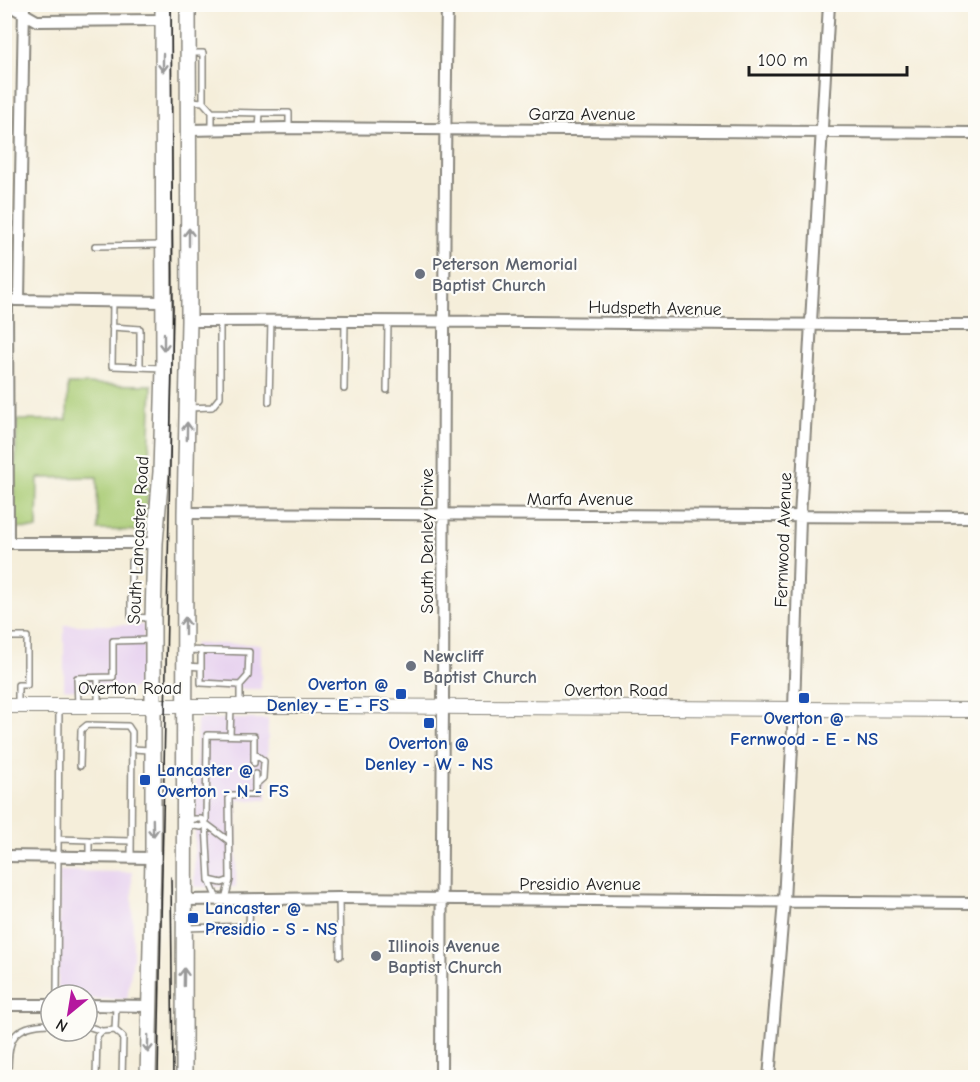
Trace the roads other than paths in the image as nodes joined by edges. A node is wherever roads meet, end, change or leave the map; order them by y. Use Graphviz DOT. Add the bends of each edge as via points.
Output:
graph roads {
  1 [pos="188,4"];
  2 [pos="447,4"];
  3 [pos="829,4"];
  4 [pos="4,7"];
  5 [pos="24,9"];
  6 [pos="163,12"];
  7 [pos="196,101"];
  8 [pos="212,112"];
  9 [pos="260,113"];
  10 [pos="289,128"];
  11 [pos="212,129"];
  12 [pos="259,129"];
  13 [pos="445,129"];
  14 [pos="189,130"];
  15 [pos="822,131"];
  16 [pos="975,133"];
  17 [pos="164,245"];
  18 [pos="95,246"];
  19 [pos="19,300"];
  20 [pos="6,301"];
  21 [pos="113,301"];
  22 [pos="164,302"];
  23 [pos="220,320"];
  24 [pos="271,320"];
  25 [pos="345,320"];
  26 [pos="189,321"];
  27 [pos="388,321"];
  28 [pos="444,322"];
  29 [pos="975,325"];
  30 [pos="811,326"];
  31 [pos="112,327"];
  32 [pos="140,367"];
  33 [pos="164,368"];
  34 [pos="344,389"];
  35 [pos="387,390"];
  36 [pos="269,402"];
  37 [pos="188,408"];
  38 [pos="185,513"];
  39 [pos="443,515"];
  40 [pos="800,517"];
  41 [pos="975,517"];
  42 [pos="6,543"];
  43 [pos="155,543"];
  44 [pos="131,561"];
  45 [pos="153,618"];
  46 [pos="4,637"];
  47 [pos="152,640"];
  48 [pos="185,650"];
  49 [pos="201,650"];
  50 [pos="185,666"];
  51 [pos="201,667"];
  52 [pos="98,678"];
  53 [pos="240,685"];
  54 [pos="11,706"];
  55 [pos="98,706"];
  56 [pos="184,706"];
  57 [pos="235,706"];
  58 [pos="59,707"];
  59 [pos="78,707"];
  60 [pos="152,707"];
  61 [pos="443,708"];
  62 [pos="794,709"];
  63 [pos="975,710"];
  64 [pos="230,735"];
  65 [pos="132,749"];
  66 [pos="152,750"];
  67 [pos="254,753"];
  68 [pos="254,763"];
  69 [pos="80,766"];
  70 [pos="255,774"];
  71 [pos="255,785"];
  72 [pos="187,822"];
  73 [pos="205,824"];
  74 [pos="59,839"];
  75 [pos="89,840"];
  76 [pos="131,841"];
  77 [pos="230,841"];
  78 [pos="4,856"];
  79 [pos="59,856"];
  80 [pos="89,857"];
  81 [pos="131,857"];
  82 [pos="153,858"];
  83 [pos="208,880"];
  84 [pos="230,880"];
  85 [pos="250,898"];
  86 [pos="339,898"];
  87 [pos="221,899"];
  88 [pos="440,899"];
  89 [pos="185,900"];
  90 [pos="784,902"];
  91 [pos="975,903"];
  92 [pos="185,928"];
  93 [pos="340,956"];
  94 [pos="57,983"];
  95 [pos="4,1005"];
  96 [pos="39,1005"];
  97 [pos="99,1005"];
  98 [pos="117,1005"];
  99 [pos="149,1006"];
  100 [pos="39,1025"];
  101 [pos="99,1030"];
  102 [pos="115,1030"];
  103 [pos="102,1031"];
  104 [pos="8,1077"];
  105 [pos="96,1077"];
  106 [pos="122,1077"];
  107 [pos="148,1077"];
  108 [pos="184,1077"];
  109 [pos="441,1077"];
  110 [pos="769,1077"];
  1 -- 7 [label="main road" via="188,53"];
  2 -- 13 [label="street, South Denley Drive"];
  3 -- 15 [label="street, Fernwood Avenue"];
  4 -- 5 [label="street"];
  5 -- 6 [label="street" via="38,21"];
  5 -- 19 [label="street"];
  6 -- 17 [label="main road, South Lancaster Road, one-way"];
  7 -- 8 [label="lane"];
  7 -- 14 [label="main road"];
  8 -- 9 [label="lane"];
  8 -- 11 [label="lane"];
  9 -- 10 [label="lane" via="289,113"];
  9 -- 12 [label="lane"];
  10 -- 12 [label="street, Garza Avenue"];
  10 -- 13 [label="street, Garza Avenue"];
  11 -- 12 [label="street, Garza Avenue"];
  11 -- 14 [label="street, Garza Avenue"];
  13 -- 15 [label="street, Garza Avenue"];
  13 -- 28 [label="street, South Denley Drive"];
  26 -- 14 [label="main road, one-way"];
  15 -- 16 [label="street, Garza Avenue"];
  15 -- 30 [label="street, Fernwood Avenue"];
  17 -- 18 [label="lane"];
  17 -- 22 [label="main road, South Lancaster Road"];
  19 -- 20 [label="street"];
  19 -- 21 [label="street"];
  20 -- 42 [label="street"];
  21 -- 22 [label="street"];
  21 -- 31 [label="lane"];
  22 -- 33 [label="main road, South Lancaster Road, one-way"];
  23 -- 24 [label="street, Hudspeth Avenue"];
  23 -- 26 [label="street, Hudspeth Avenue"];
  23 -- 37 [label="lane" via="220,397 212,407"];
  24 -- 25 [label="street, Hudspeth Avenue"];
  24 -- 36 [label="lane"];
  25 -- 27 [label="street, Hudspeth Avenue"];
  25 -- 34 [label="lane"];
  26 -- 37 [label="main road"];
  27 -- 28 [label="street, Hudspeth Avenue"];
  27 -- 35 [label="lane"];
  28 -- 30 [label="street, Hudspeth Avenue"];
  28 -- 39 [label="street, South Denley Drive"];
  29 -- 30 [label="street, Hudspeth Avenue"];
  30 -- 40 [label="street, Fernwood Avenue"];
  31 -- 32 [label="lane" via="140,329"];
  31 -- 32 [label="lane" via="112,366"];
  32 -- 33 [label="lane"];
  33 -- 43 [label="main road, South Lancaster Road"];
  38 -- 37 [label="main road, one-way"];
  38 -- 39 [label="street, Marfa Avenue"];
  48 -- 38 [label="main road, one-way"];
  39 -- 40 [label="street, Marfa Avenue"];
  39 -- 61 [label="street, South Denley Drive"];
  40 -- 41 [label="street, Marfa Avenue"];
  40 -- 62 [label="street, Fernwood Avenue"];
  42 -- 43 [label="street"];
  43 -- 45 [label="main road, South Lancaster Road"];
  44 -- 45 [label="lane" via="131,617"];
  45 -- 47 [label="main road, South Lancaster Road"];
  46 -- 54 [label="lane" via="27,637 27,685 18,686"];
  47 -- 52 [label="lane" via="113,641 112,678"];
  47 -- 60 [label="main road, South Lancaster Road"];
  48 -- 49 [label="lane"];
  48 -- 50 [label="main road"];
  49 -- 51 [label="lane"];
  49 -- 53 [label="lane" via="249,652 248,676"];
  50 -- 51 [label="lane"];
  50 -- 56 [label="main road"];
  51 -- 53 [label="lane" via="201,683"];
  52 -- 55 [label="lane"];
  52 -- 59 [label="lane" via="78,678"];
  53 -- 57 [label="lane"];
  54 -- 58 [label="street, Overton Road"];
  55 -- 59 [label="street, Overton Road"];
  55 -- 60 [label="street, Overton Road"];
  56 -- 57 [label="street, Overton Road"];
  56 -- 60 [label="street, Overton Road"];
  56 -- 72 [label="main road"];
  57 -- 61 [label="street, Overton Road"];
  57 -- 64 [label="lane"];
  58 -- 59 [label="street, Overton Road"];
  58 -- 74 [label="lane"];
  60 -- 66 [label="main road, South Lancaster Road"];
  61 -- 62 [label="street, Overton Road"];
  61 -- 88 [label="street, South Denley Drive"];
  62 -- 63 [label="street, Overton Road"];
  62 -- 90 [label="street, Fernwood Avenue"];
  64 -- 67 [label="lane" via="254,736"];
  64 -- 73 [label="lane" via="207,735"];
  65 -- 66 [label="lane"];
  65 -- 69 [label="lane" via="128,726 87,725 81,730"];
  65 -- 76 [label="lane"];
  66 -- 82 [label="main road, South Lancaster Road, one-way"];
  67 -- 68 [label="lane"];
  67 -- 71 [label="lane" via="264,761 263,778"];
  70 -- 71 [label="lane"];
  71 -- 77 [label="lane" via="255,795 229,798"];
  72 -- 73 [label="lane" via="201,827"];
  72 -- 89 [label="main road"];
  73 -- 77 [label="lane"];
  73 -- 83 [label="lane"];
  74 -- 75 [label="lane"];
  74 -- 79 [label="lane"];
  75 -- 76 [label="lane"];
  75 -- 80 [label="lane"];
  76 -- 81 [label="lane"];
  77 -- 84 [label="lane"];
  78 -- 79 [label="street"];
  79 -- 80 [label="street"];
  79 -- 94 [label="lane"];
  80 -- 81 [label="street"];
  81 -- 82 [label="street"];
  82 -- 99 [label="main road, South Lancaster Road"];
  83 -- 84 [label="lane"];
  83 -- 87 [label="lane"];
  84 -- 87 [label="lane"];
  85 -- 86 [label="street, Presidio Avenue"];
  85 -- 87 [label="street, Presidio Avenue"];
  85 -- 92 [label="lane" via="249,926"];
  86 -- 88 [label="street, Presidio Avenue"];
  86 -- 93 [label="lane"];
  87 -- 89 [label="street, Presidio Avenue"];
  88 -- 90 [label="street, Presidio Avenue"];
  88 -- 109 [label="street, South Denley Drive"];
  89 -- 92 [label="main road"];
  90 -- 91 [label="street, Presidio Avenue"];
  90 -- 110 [label="street, Fernwood Avenue"];
  108 -- 92 [label="main road, one-way"];
  95 -- 96 [label="street"];
  97 -- 98 [label="street"];
  98 -- 99 [label="street"];
  98 -- 102 [label="lane"];
  99 -- 107 [label="main road, South Lancaster Road, one-way"];
  100 -- 104 [label="lane" via="29,1026 11,1040 7,1051"];
  101 -- 103 [label="lane"];
  102 -- 103 [label="lane"];
  102 -- 106 [label="lane" via="123,1037"];
  103 -- 105 [label="lane" via="97,1036"];
}
